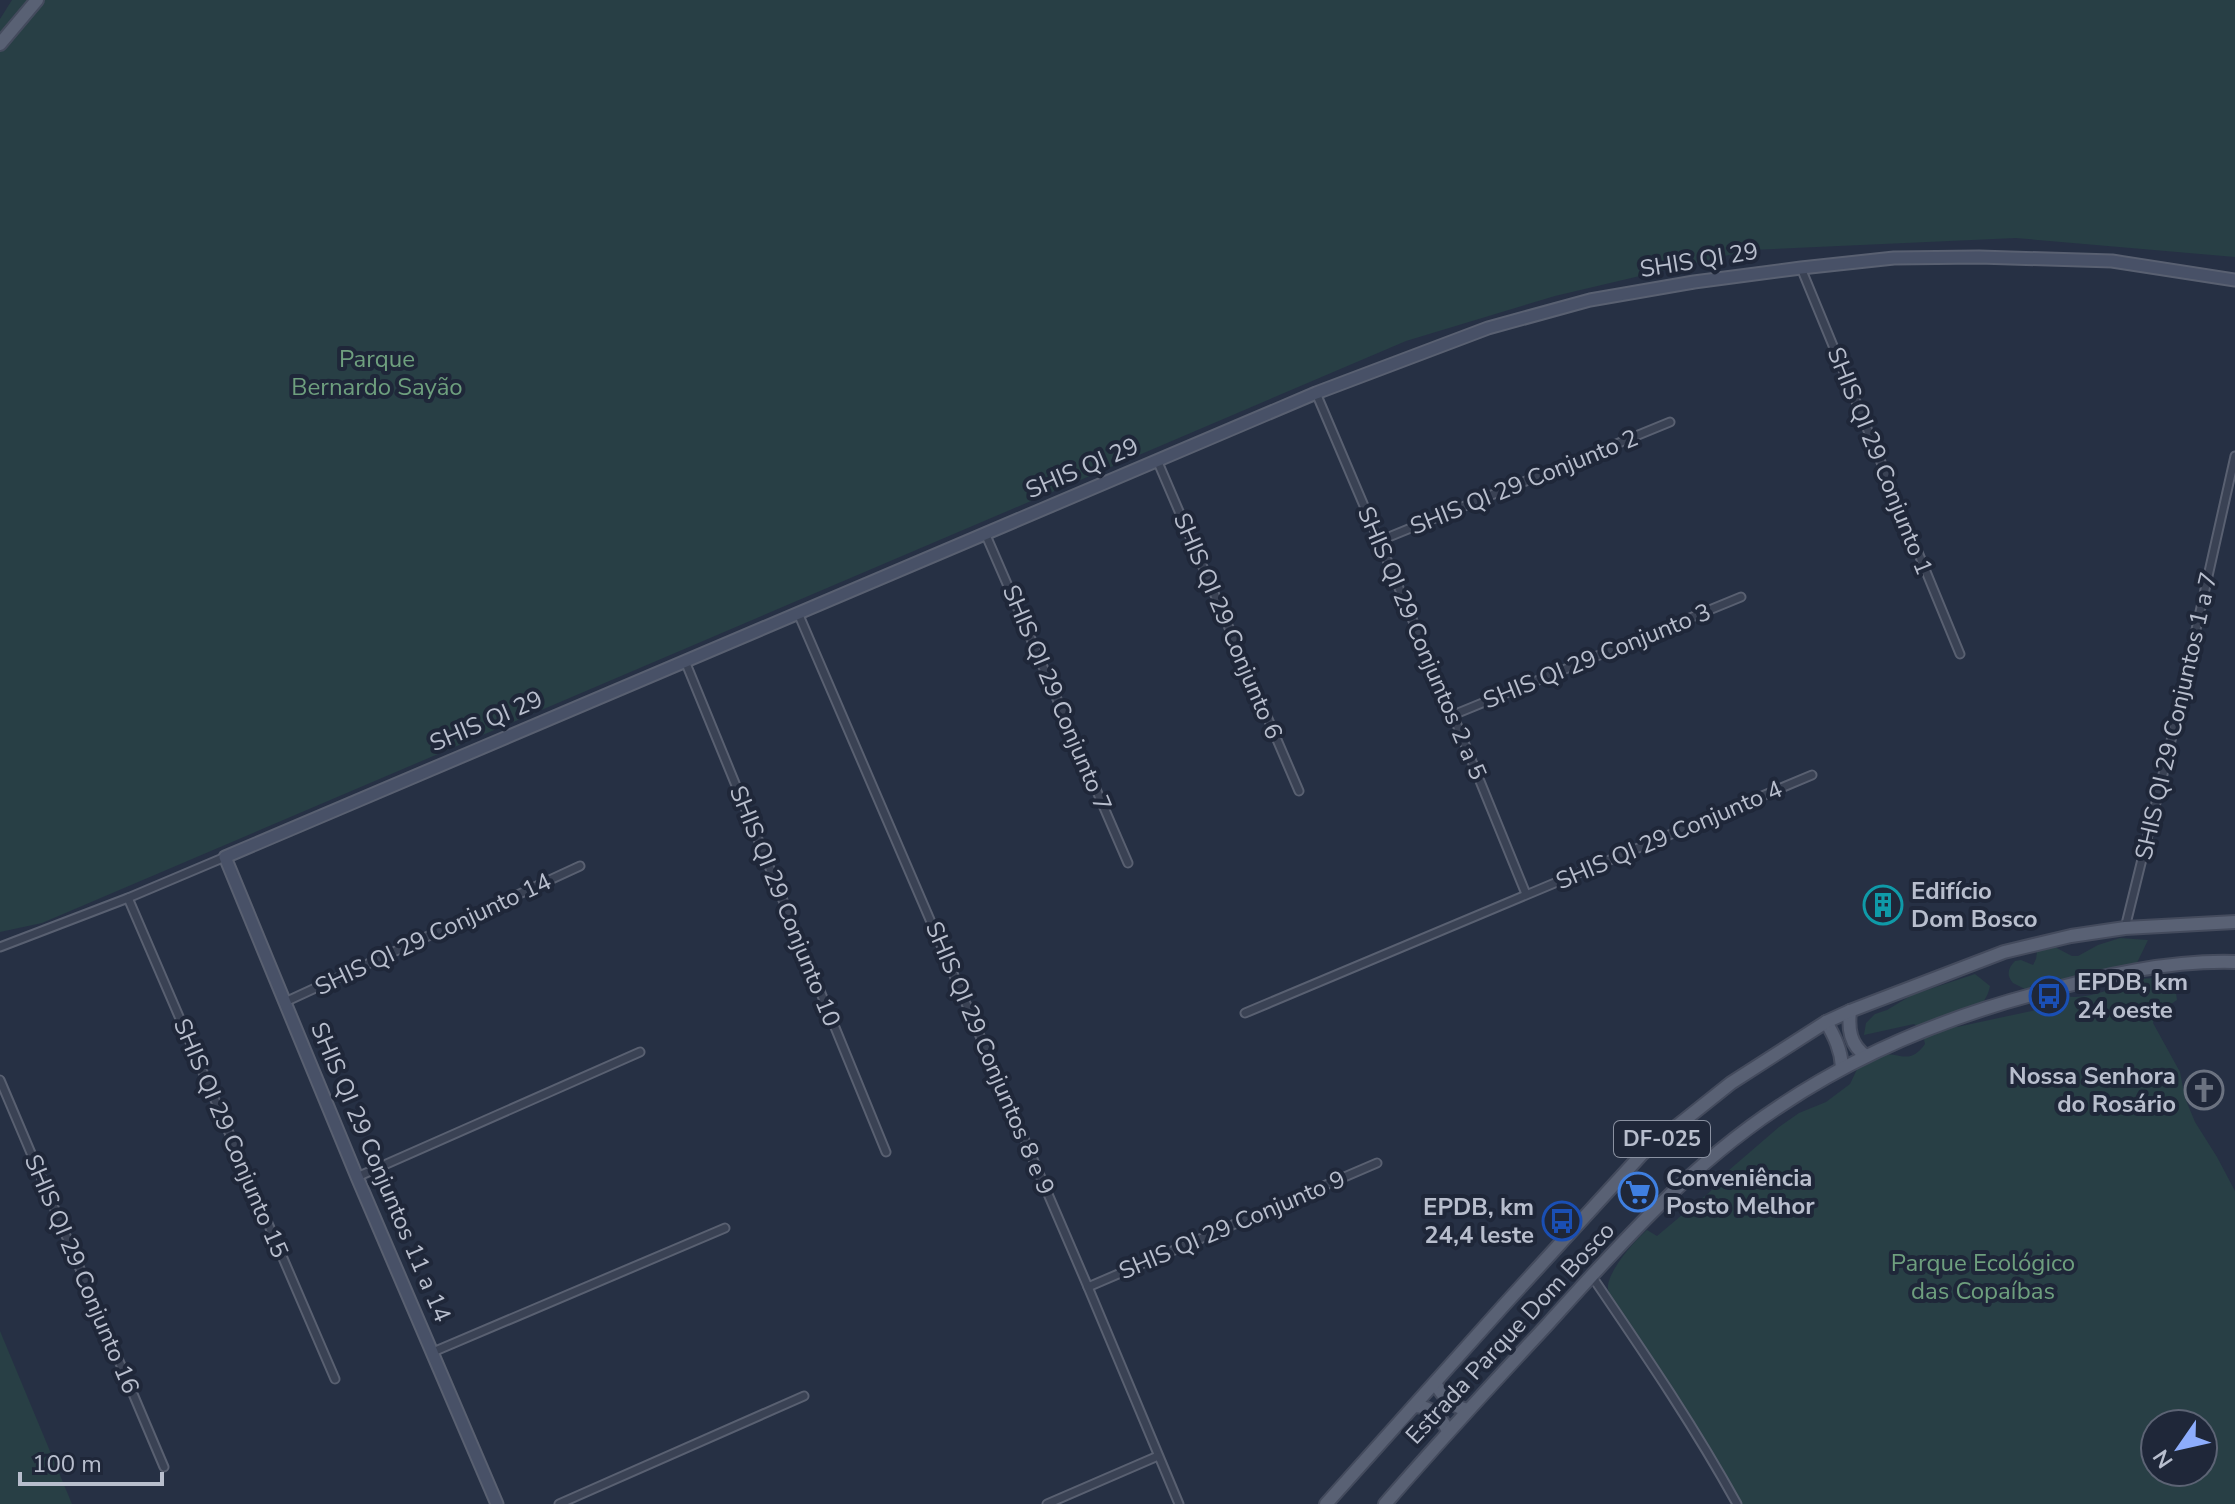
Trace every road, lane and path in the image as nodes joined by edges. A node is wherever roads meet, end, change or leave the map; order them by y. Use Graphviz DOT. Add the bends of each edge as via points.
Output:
graph roads {
  1 [pos="37,0"];
  2 [pos="0,44"];
  3 [pos="1801,268"];
  4 [pos="2235,280"];
  5 [pos="1316,393"];
  6 [pos="1670,422"];
  7 [pos="2235,456"];
  8 [pos="1157,460"];
  9 [pos="985,533"];
  10 [pos="1379,541"];
  11 [pos="1741,597"];
  12 [pos="798,613"];
  13 [pos="1960,654"];
  14 [pos="685,661"];
  15 [pos="1453,715"];
  16 [pos="1812,775"];
  17 [pos="1299,791"];
  18 [pos="225,857"];
  19 [pos="1128,863"];
  20 [pos="580,866"];
  21 [pos="1526,894"];
  22 [pos="128,898"];
  23 [pos="2235,922"];
  24 [pos="2125,928"];
  25 [pos="0,947"];
  26 [pos="2235,962"];
  27 [pos="285,1002"];
  28 [pos="1850,1011"];
  29 [pos="1245,1013"];
  30 [pos="1826,1022"];
  31 [pos="640,1052"];
  32 [pos="1866,1056"];
  33 [pos="1842,1067"];
  34 [pos="0,1080"];
  35 [pos="886,1152"];
  36 [pos="1377,1163"];
  37 [pos="357,1177"];
  38 [pos="725,1228"];
  39 [pos="1591,1275"];
  40 [pos="1088,1287"];
  41 [pos="433,1352"];
  42 [pos="335,1379"];
  43 [pos="1435,1383"];
  44 [pos="804,1396"];
  45 [pos="1414,1406"];
  46 [pos="1467,1410"];
  47 [pos="1448,1431"];
  48 [pos="1158,1456"];
  49 [pos="164,1467"];
  50 [pos="497,1504"];
  51 [pos="559,1504"];
  52 [pos="1047,1504"];
  53 [pos="1179,1504"];
  54 [pos="1326,1504"];
  55 [pos="1385,1504"];
  56 [pos="1737,1504"];
  1 -- 2 [label="main road"];
  3 -- 4 [label="street, SHIS QI 29" via="1894,258 1979,257 2097,261"];
  3 -- 5 [label="street, SHIS QI 29" via="1590,300 1488,328"];
  3 -- 13 [label="street, SHIS QI 29 Conjunto 1"];
  5 -- 8 [label="street, SHIS QI 29"];
  5 -- 10 [label="street, SHIS QI 29 Conjuntos 2 a 5"];
  6 -- 10 [label="street, SHIS QI 29 Conjunto 2"];
  7 -- 24 [label="street, SHIS QI 29 Conjuntos 1 a 7"];
  8 -- 9 [label="street, SHIS QI 29"];
  8 -- 17 [label="street, SHIS QI 29 Conjunto 6"];
  9 -- 12 [label="street, SHIS QI 29"];
  9 -- 19 [label="street, SHIS QI 29 Conjunto 7"];
  10 -- 15 [label="street, SHIS QI 29 Conjuntos 2 a 5"];
  11 -- 15 [label="street, SHIS QI 29 Conjunto 3"];
  12 -- 14 [label="street, SHIS QI 29"];
  12 -- 40 [label="street, SHIS QI 29 Conjuntos 8 e 9"];
  14 -- 18 [label="street, SHIS QI 29"];
  14 -- 35 [label="street, SHIS QI 29 Conjunto 10"];
  15 -- 21 [label="street, SHIS QI 29 Conjuntos 2 a 5"];
  16 -- 21 [label="street, SHIS QI 29 Conjunto 4"];
  18 -- 22 [label="street, SHIS QI 29"];
  18 -- 27 [label="street, SHIS QI 29 Conjuntos 11 a 14"];
  20 -- 27 [label="street, SHIS QI 29 Conjunto 14"];
  21 -- 29 [label="street, SHIS QI 29 Conjunto 4"];
  22 -- 25 [label="street, SHIS QI 29"];
  22 -- 42 [label="street, SHIS QI 29 Conjunto 15"];
  23 -- 24 [label="main road, Estrada Parque Dom Bosco / DF-025"];
  24 -- 28 [label="main road, Estrada Parque Dom Bosco / DF-025" via="2004,952"];
  26 -- 32 [label="main road, Estrada Parque Dom Bosco / DF-025" via="2093,978 1997,1004"];
  27 -- 37 [label="street, SHIS QI 29 Conjuntos 11 a 14"];
  28 -- 30 [label="main road, Estrada Parque Dom Bosco / DF-025"];
  28 -- 32 [label="main road" via="1850,1036"];
  30 -- 33 [label="main road" via="1836,1038"];
  30 -- 43 [label="main road, Estrada Parque Dom Bosco / DF-025" via="1731,1083 1642,1154"];
  31 -- 37 [label="street"];
  32 -- 33 [label="main road, Estrada Parque Dom Bosco / DF-025"];
  33 -- 39 [label="main road, Estrada Parque Dom Bosco / DF-025" via="1731,1142"];
  34 -- 49 [label="street, SHIS QI 29 Conjunto 16"];
  36 -- 40 [label="street, SHIS QI 29 Conjunto 9"];
  37 -- 41 [label="street, SHIS QI 29 Conjuntos 11 a 14"];
  38 -- 41 [label="street"];
  39 -- 46 [label="main road, Estrada Parque Dom Bosco / DF-025"];
  39 -- 56 [label="street" via="1661,1377"];
  40 -- 48 [label="street, SHIS QI 29 Conjuntos 8 e 9"];
  41 -- 50 [label="street, SHIS QI 29 Conjuntos 11 a 14"];
  43 -- 45 [label="main road, Estrada Parque Dom Bosco / DF-025"];
  43 -- 46 [label="main road" via="1444,1398"];
  44 -- 51 [label="street"];
  45 -- 47 [label="main road" via="1432,1410"];
  45 -- 54 [label="main road, Estrada Parque Dom Bosco / DF-025"];
  46 -- 47 [label="main road, Estrada Parque Dom Bosco / DF-025"];
  47 -- 55 [label="main road, Estrada Parque Dom Bosco / DF-025"];
  48 -- 52 [label="street"];
  48 -- 53 [label="street, SHIS QI 29 Conjuntos 8 e 9"];
}
